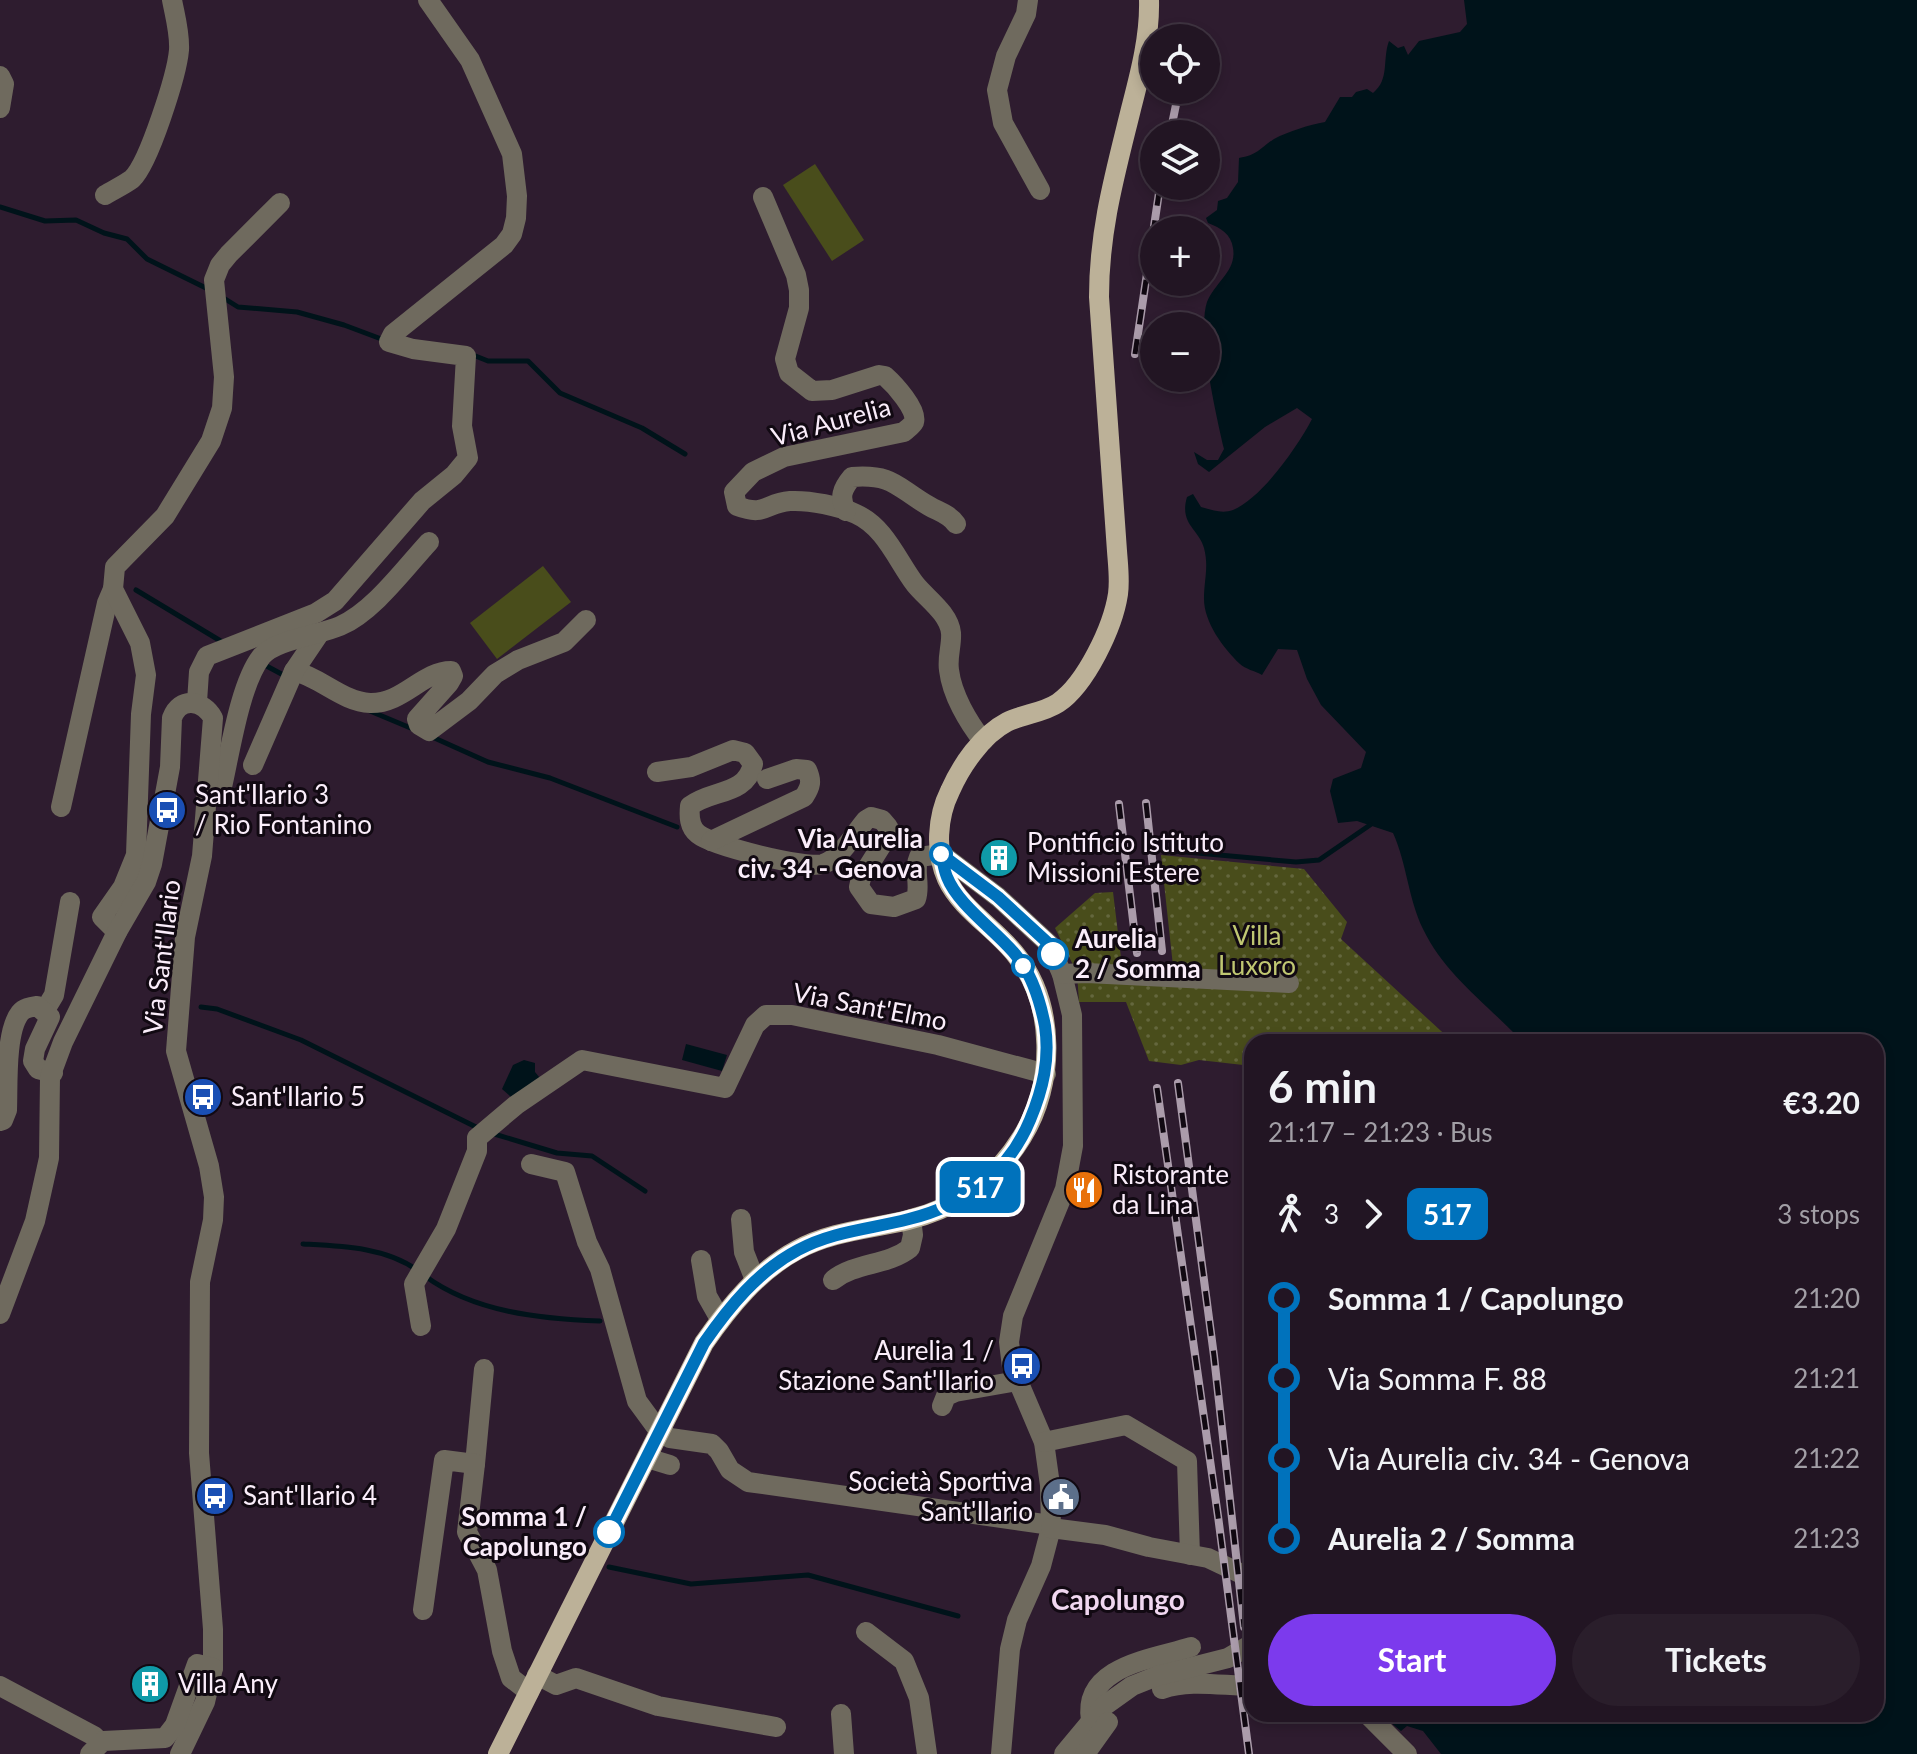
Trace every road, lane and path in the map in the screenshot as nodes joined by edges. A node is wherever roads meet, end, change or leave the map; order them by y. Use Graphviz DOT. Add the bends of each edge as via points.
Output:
graph roads {
  1 [pos="172,0"];
  2 [pos="428,0"];
  3 [pos="1028,0"];
  4 [pos="1149,0"];
  5 [pos="0,76"];
  6 [pos="0,108"];
  7 [pos="1040,190"];
  8 [pos="105,195"];
  9 [pos="763,197"];
  10 [pos="280,203"];
  11 [pos="846,511"];
  12 [pos="956,524"];
  13 [pos="429,542"];
  14 [pos="113,589"];
  15 [pos="586,620"];
  16 [pos="319,634"];
  17 [pos="294,671"];
  18 [pos="197,702"];
  19 [pos="983,741"];
  20 [pos="253,765"];
  21 [pos="657,772"];
  22 [pos="767,779"];
  23 [pos="206,793"];
  24 [pos="61,807"];
  25 [pos="711,841"];
  26 [pos="941,854"];
  27 [pos="70,902"];
  28 [pos="117,932"];
  29 [pos="1062,974"];
  30 [pos="1289,983"];
  31 [pos="45,1010"];
  32 [pos="53,1073"];
  33 [pos="1046,1074"];
  34 [pos="0,1121"];
  35 [pos="531,1164"];
  36 [pos="741,1219"];
  37 [pos="911,1219"];
  38 [pos="701,1260"];
  39 [pos="755,1280"];
  40 [pos="833,1280"];
  41 [pos="0,1314"];
  42 [pos="720,1319"];
  43 [pos="421,1326"];
  44 [pos="484,1369"];
  45 [pos="1017,1381"];
  46 [pos="942,1406"];
  47 [pos="659,1431"];
  48 [pos="1044,1442"];
  49 [pos="647,1458"];
  50 [pos="475,1464"];
  51 [pos="670,1465"];
  52 [pos="1051,1526"];
  53 [pos="1190,1555"];
  54 [pos="1244,1575"];
  55 [pos="423,1610"];
  56 [pos="866,1632"];
  57 [pos="1191,1647"];
  58 [pos="1244,1649"];
  59 [pos="213,1668"];
  60 [pos="533,1684"];
  61 [pos="0,1686"];
  62 [pos="1244,1686"];
  63 [pos="841,1714"];
  64 [pos="1091,1720"];
  65 [pos="1375,1722"];
  66 [pos="776,1727"];
  67 [pos="95,1748"];
  68 [pos="180,1754"];
  69 [pos="498,1754"];
  70 [pos="844,1754"];
  71 [pos="927,1754"];
  72 [pos="1001,1754"];
  73 [pos="1064,1754"];
  74 [pos="1085,1754"];
  75 [pos="1407,1754"];
  1 -- 8 [label="street" via="179,50 152,139 132,179"];
  2 -- 18 [label="street" via="470,60 512,154 516,181 516,218 504,245 389,342 466,356 462,426 468,458 422,501 335,601 207,656 199,672"];
  3 -- 7 [label="street" via="997,90 1003,123"];
  4 -- 19 [label="main road" via="1143,61 1099,255 1119,581 1116,603 1081,679 1059,703 1007,722"];
  5 -- 6 [label="street"];
  9 -- 11 [label="street, Via Aurelia" via="799,290 785,359 789,373 812,391 885,376 914,420 904,432 784,457 753,472 734,492 737,506 758,512 791,501"];
  10 -- 14 [label="street" via="229,254 214,280 224,377 222,408 211,441 165,516 115,567"];
  11 -- 12 [label="street" via="843,488 852,477 874,475 895,482"];
  11 -- 19 [label="street, Via Aurelia" via="867,519 887,540 943,615 951,632 949,672"];
  13 -- 16 [label="street" via="359,617"];
  14 -- 24 [label="street"];
  14 -- 28 [label="street, Via Sant'Ilario" via="140,643 146,675 136,855 102,917"];
  15 -- 17 [label="street" via="564,642 495,674 429,731 417,719 449,683 451,671 385,703 368,703"];
  16 -- 17 [label="street"];
  16 -- 23 [label="street" via="269,648 260,657 240,708 222,787"];
  17 -- 20 [label="street"];
  18 -- 23 [label="street, Via Sant'Ilario" via="213,718"];
  18 -- 28 [label="street, Via Sant'Ilario" via="175,711 152,864"];
  19 -- 26 [label="main road" via="945,803"];
  21 -- 25 [label="street" via="691,767 733,750 745,753 753,764 737,789 690,806 696,832"];
  22 -- 25 [label="street" via="796,769 807,770 811,779 804,797"];
  23 -- 59 [label="street, Via Sant'Ilario" via="176,1051 214,1197 200,1282 199,1453"];
  25 -- 26 [label="street" via="819,865 834,858 866,820 877,817 888,827 888,835 859,887 871,904 887,907 916,899 919,857"];
  26 -- 29 [label="street" via="1049,944"];
  26 -- 33 [label="main road" via="947,879 960,898 1017,956 1035,986 1045,1028"];
  27 -- 31 [label="street" via="54,995"];
  28 -- 32 [label="street, Via Sant'Ilario"];
  29 -- 30 [label="street"];
  29 -- 45 [label="street" via="1072,1015 1073,1146 1065,1189 1013,1316 1009,1342"];
  31 -- 32 [label="street" via="50,1020 33,1061 38,1069"];
  31 -- 34 [label="street" via="31,1007 18,1016 7,1110"];
  32 -- 41 [label="street, Via Sant'Ilario" via="49,1158 35,1221"];
  33 -- 37 [label="main road" via="1024,1135 984,1185 954,1204"];
  33 -- 43 [label="street, Via Sant'Elmo" via="792,1015 766,1015 755,1025 725,1088 582,1060 477,1138 477,1151 446,1229 414,1284"];
  35 -- 47 [label="street" via="565,1172 600,1269 637,1401"];
  36 -- 39 [label="street" via="744,1252"];
  37 -- 39 [label="main road" via="831,1236 798,1250"];
  37 -- 40 [label="street" via="910,1248 887,1262 850,1270"];
  38 -- 42 [label="street" via="707,1296"];
  39 -- 42 [label="main road"];
  42 -- 47 [label="main road"];
  44 -- 50 [label="street"];
  45 -- 46 [label="street" via="955,1392"];
  45 -- 48 [label="street"];
  47 -- 49 [label="main road"];
  47 -- 52 [label="street" via="670,1438 712,1444 730,1470 748,1482"];
  48 -- 52 [label="street"];
  48 -- 53 [label="street" via="1126,1425 1177,1453 1187,1461"];
  49 -- 51 [label="street"];
  49 -- 60 [label="main road"];
  50 -- 55 [label="street" via="444,1460"];
  50 -- 60 [label="street" via="467,1532 487,1570 511,1678"];
  52 -- 53 [label="street"];
  52 -- 72 [label="street" via="1010,1649"];
  53 -- 54 [label="street"];
  56 -- 71 [label="street" via="904,1661 919,1698"];
  57 -- 64 [label="street" via="1126,1667 1100,1681 1089,1708"];
  58 -- 64 [label="street" via="1132,1686"];
  59 -- 67 [label="street" via="197,1664 175,1725 165,1738"];
  59 -- 68 [label="street, Via Sant'Ilario" via="205,1702"];
  60 -- 66 [label="street" via="556,1685 576,1678 658,1706"];
  60 -- 69 [label="main road"];
  61 -- 67 [label="street" via="94,1736"];
  62 -- 74 [label="street" via="1173,1685 1146,1694 1112,1717"];
  63 -- 70 [label="street"];
  64 -- 73 [label="street"];
  65 -- 75 [label="street"];
}
